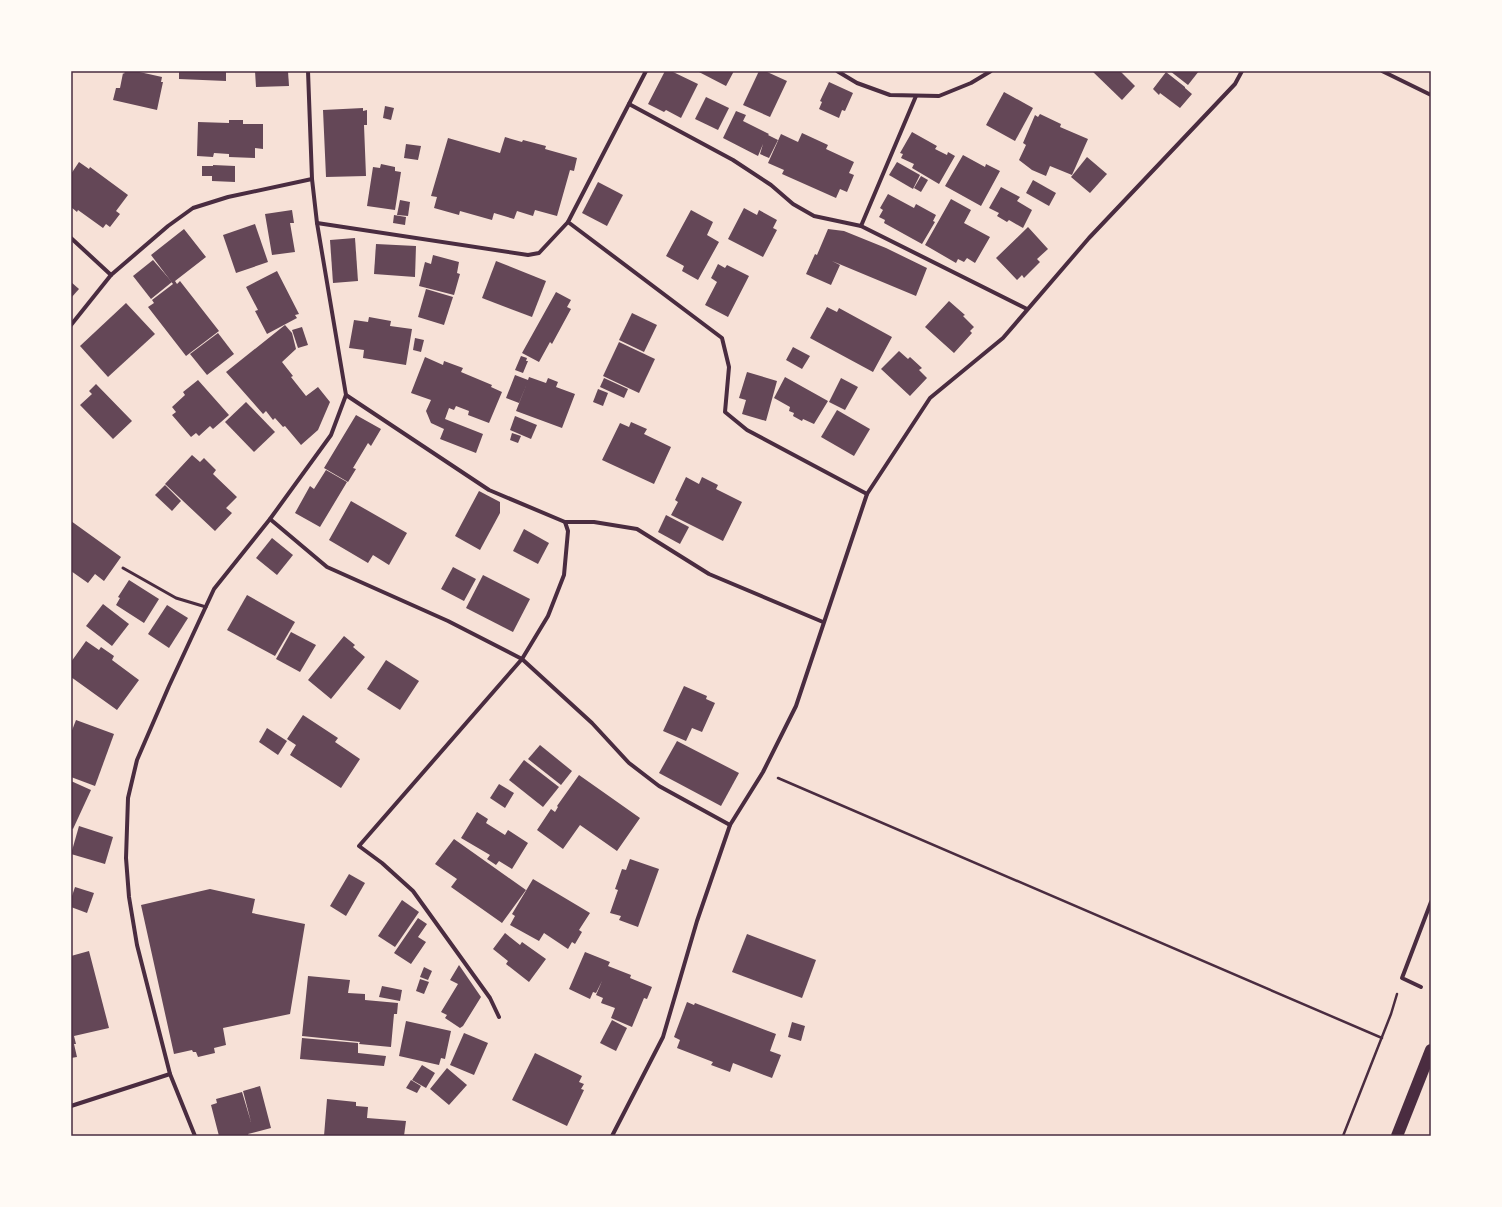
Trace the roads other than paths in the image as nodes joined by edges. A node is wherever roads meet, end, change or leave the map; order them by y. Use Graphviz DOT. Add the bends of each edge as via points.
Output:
graph roads {
  1 [pos="308,71"];
  2 [pos="646,71"];
  3 [pos="837,71"];
  4 [pos="991,71"];
  5 [pos="1242,71"];
  6 [pos="1382,71"];
  7 [pos="1431,95"];
  8 [pos="916,96"];
  9 [pos="629,104"];
  10 [pos="312,179"];
  11 [pos="568,222"];
  12 [pos="316,223"];
  13 [pos="861,226"];
  14 [pos="71,238"];
  15 [pos="111,275"];
  16 [pos="1028,309"];
  17 [pos="71,325"];
  18 [pos="346,395"];
  19 [pos="867,494"];
  20 [pos="270,519"];
  21 [pos="565,522"];
  22 [pos="123,568"];
  23 [pos="206,606"];
  24 [pos="824,622"];
  25 [pos="522,659"];
  26 [pos="730,825"];
  27 [pos="1431,902"];
  28 [pos="1422,987"];
  29 [pos="498,1017"];
  30 [pos="1431,1050"];
  31 [pos="170,1074"];
  32 [pos="71,1106"];
  33 [pos="195,1136"];
  34 [pos="612,1136"];
  35 [pos="1397,1136"];
  1 -- 10 [label="street"];
  2 -- 9 [label="street"];
  3 -- 8 [label="street" via="857,83 890,95"];
  4 -- 8 [label="street" via="971,83 939,96"];
  5 -- 16 [label="street" via="1235,84 1089,238"];
  6 -- 7 [label="street"];
  8 -- 13 [label="street"];
  9 -- 11 [label="street"];
  9 -- 13 [label="street" via="733,160 771,185 793,204 814,216"];
  10 -- 12 [label="street"];
  10 -- 15 [label="street" via="228,196 193,208"];
  11 -- 12 [label="street" via="539,253 528,254"];
  11 -- 19 [label="street" via="722,338 729,367 725,412 747,430"];
  12 -- 18 [label="street"];
  13 -- 16 [label="street"];
  14 -- 15 [label="street"];
  15 -- 17 [label="street"];
  16 -- 19 [label="street" via="1003,338 930,398"];
  18 -- 20 [label="street" via="331,435"];
  18 -- 21 [label="street" via="489,490"];
  19 -- 24 [label="street"];
  20 -- 23 [label="street" via="214,589"];
  20 -- 25 [label="street" via="327,567 448,621"];
  21 -- 24 [label="street" via="594,522 637,529 709,574"];
  21 -- 25 [label="street" via="568,531 564,575 548,616"];
  22 -- 23 [label="lane" via="176,598"];
  23 -- 31 [label="street" via="137,760 128,798 126,858 129,897 137,945"];
  24 -- 26 [label="street" via="796,706 763,772"];
  25 -- 26 [label="street" via="592,723 629,763 659,786"];
  25 -- 29 [label="street" via="359,846 413,891 490,998"];
  26 -- 34 [label="street" via="697,921 664,1037"];
  27 -- 28 [label="street" via="1402,978"];
  30 -- 35 [label="highway"];
  31 -- 32 [label="street"];
  31 -- 33 [label="street"];
}
